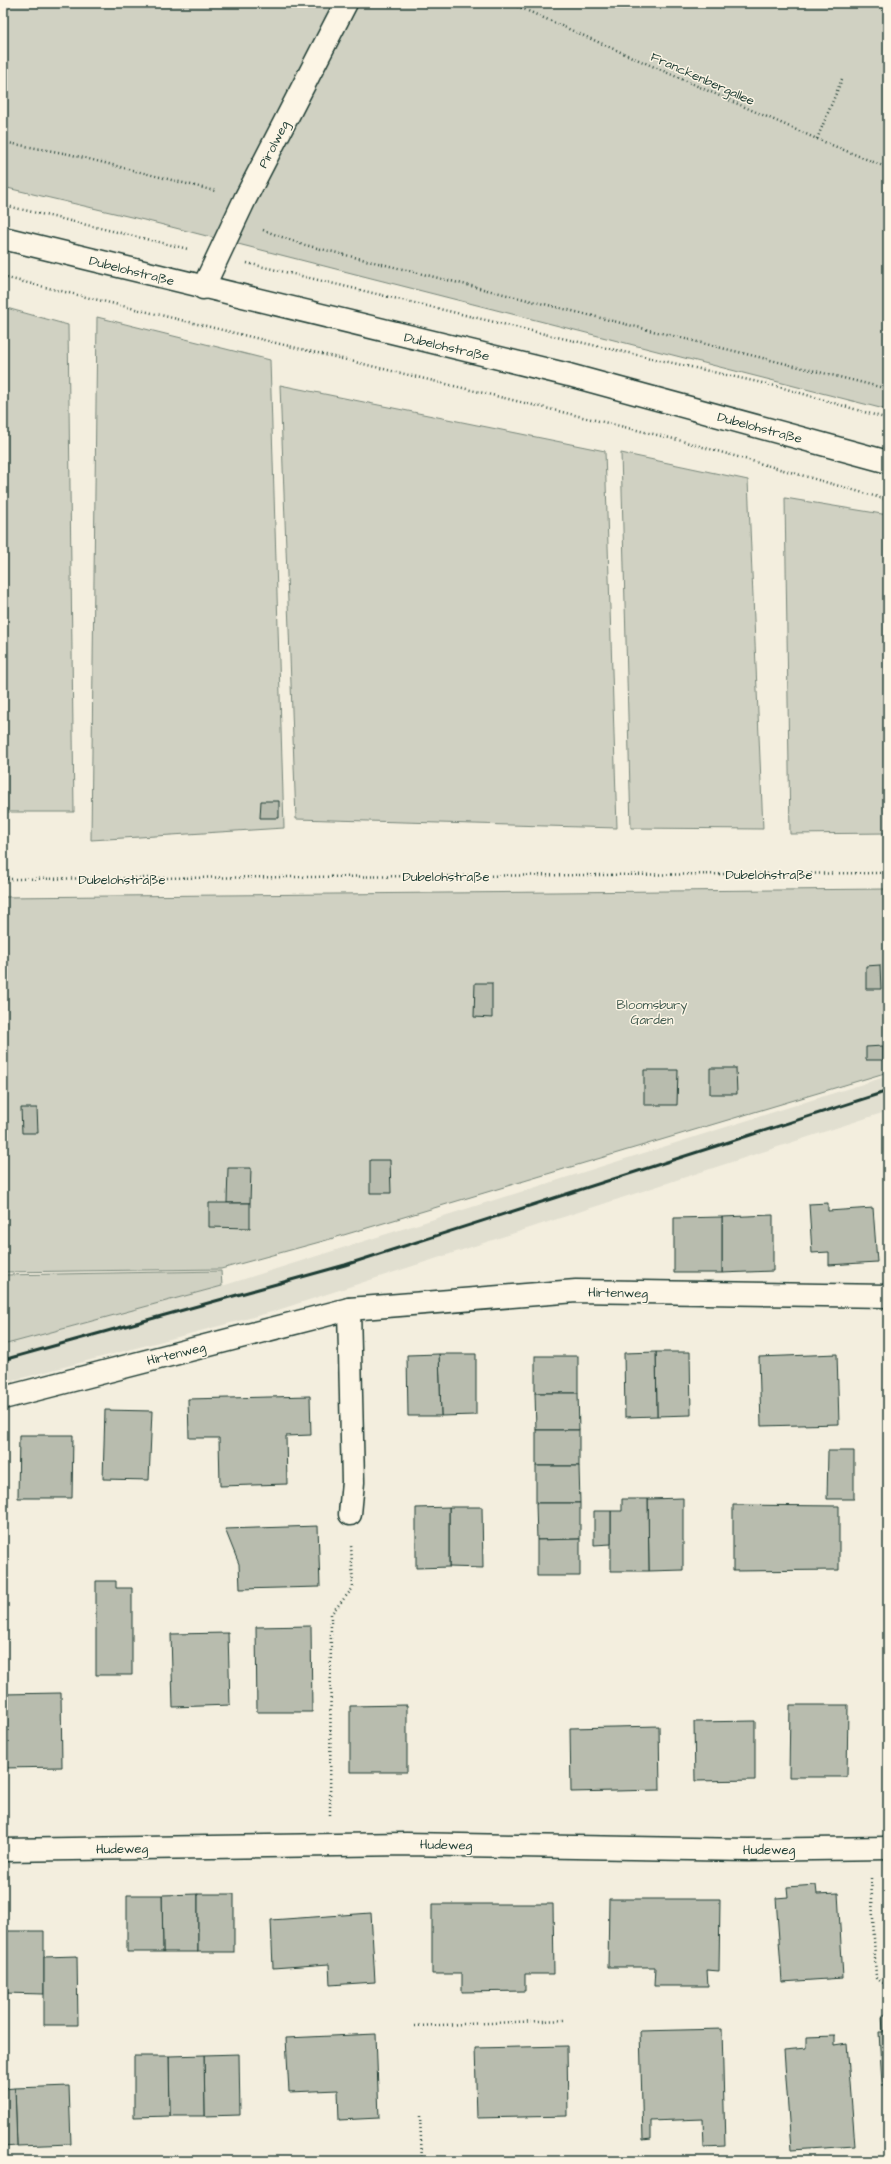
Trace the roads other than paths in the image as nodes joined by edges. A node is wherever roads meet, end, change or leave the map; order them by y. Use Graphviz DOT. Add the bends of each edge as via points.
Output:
graph roads {
  1 [pos="346,3"];
  2 [pos="3,238"];
  3 [pos="204,288"];
  4 [pos="888,462"];
  5 [pos="888,1296"];
  6 [pos="349,1309"];
  7 [pos="3,1398"];
  8 [pos="350,1514"];
  9 [pos="879,1848"];
  10 [pos="3,1850"];
  1 -- 3 [label="street, Pirolweg" via="245,198"];
  2 -- 3 [label="street, Dubelohstraße"];
  3 -- 4 [label="street, Dubelohstraße" via="569,375"];
  5 -- 6 [label="street, Hirtenweg" via="576,1291"];
  6 -- 7 [label="street, Hirtenweg"];
  6 -- 8 [label="street" via="353,1482"];
  9 -- 10 [label="street, Hudeweg" via="748,1850 406,1844"];
}
